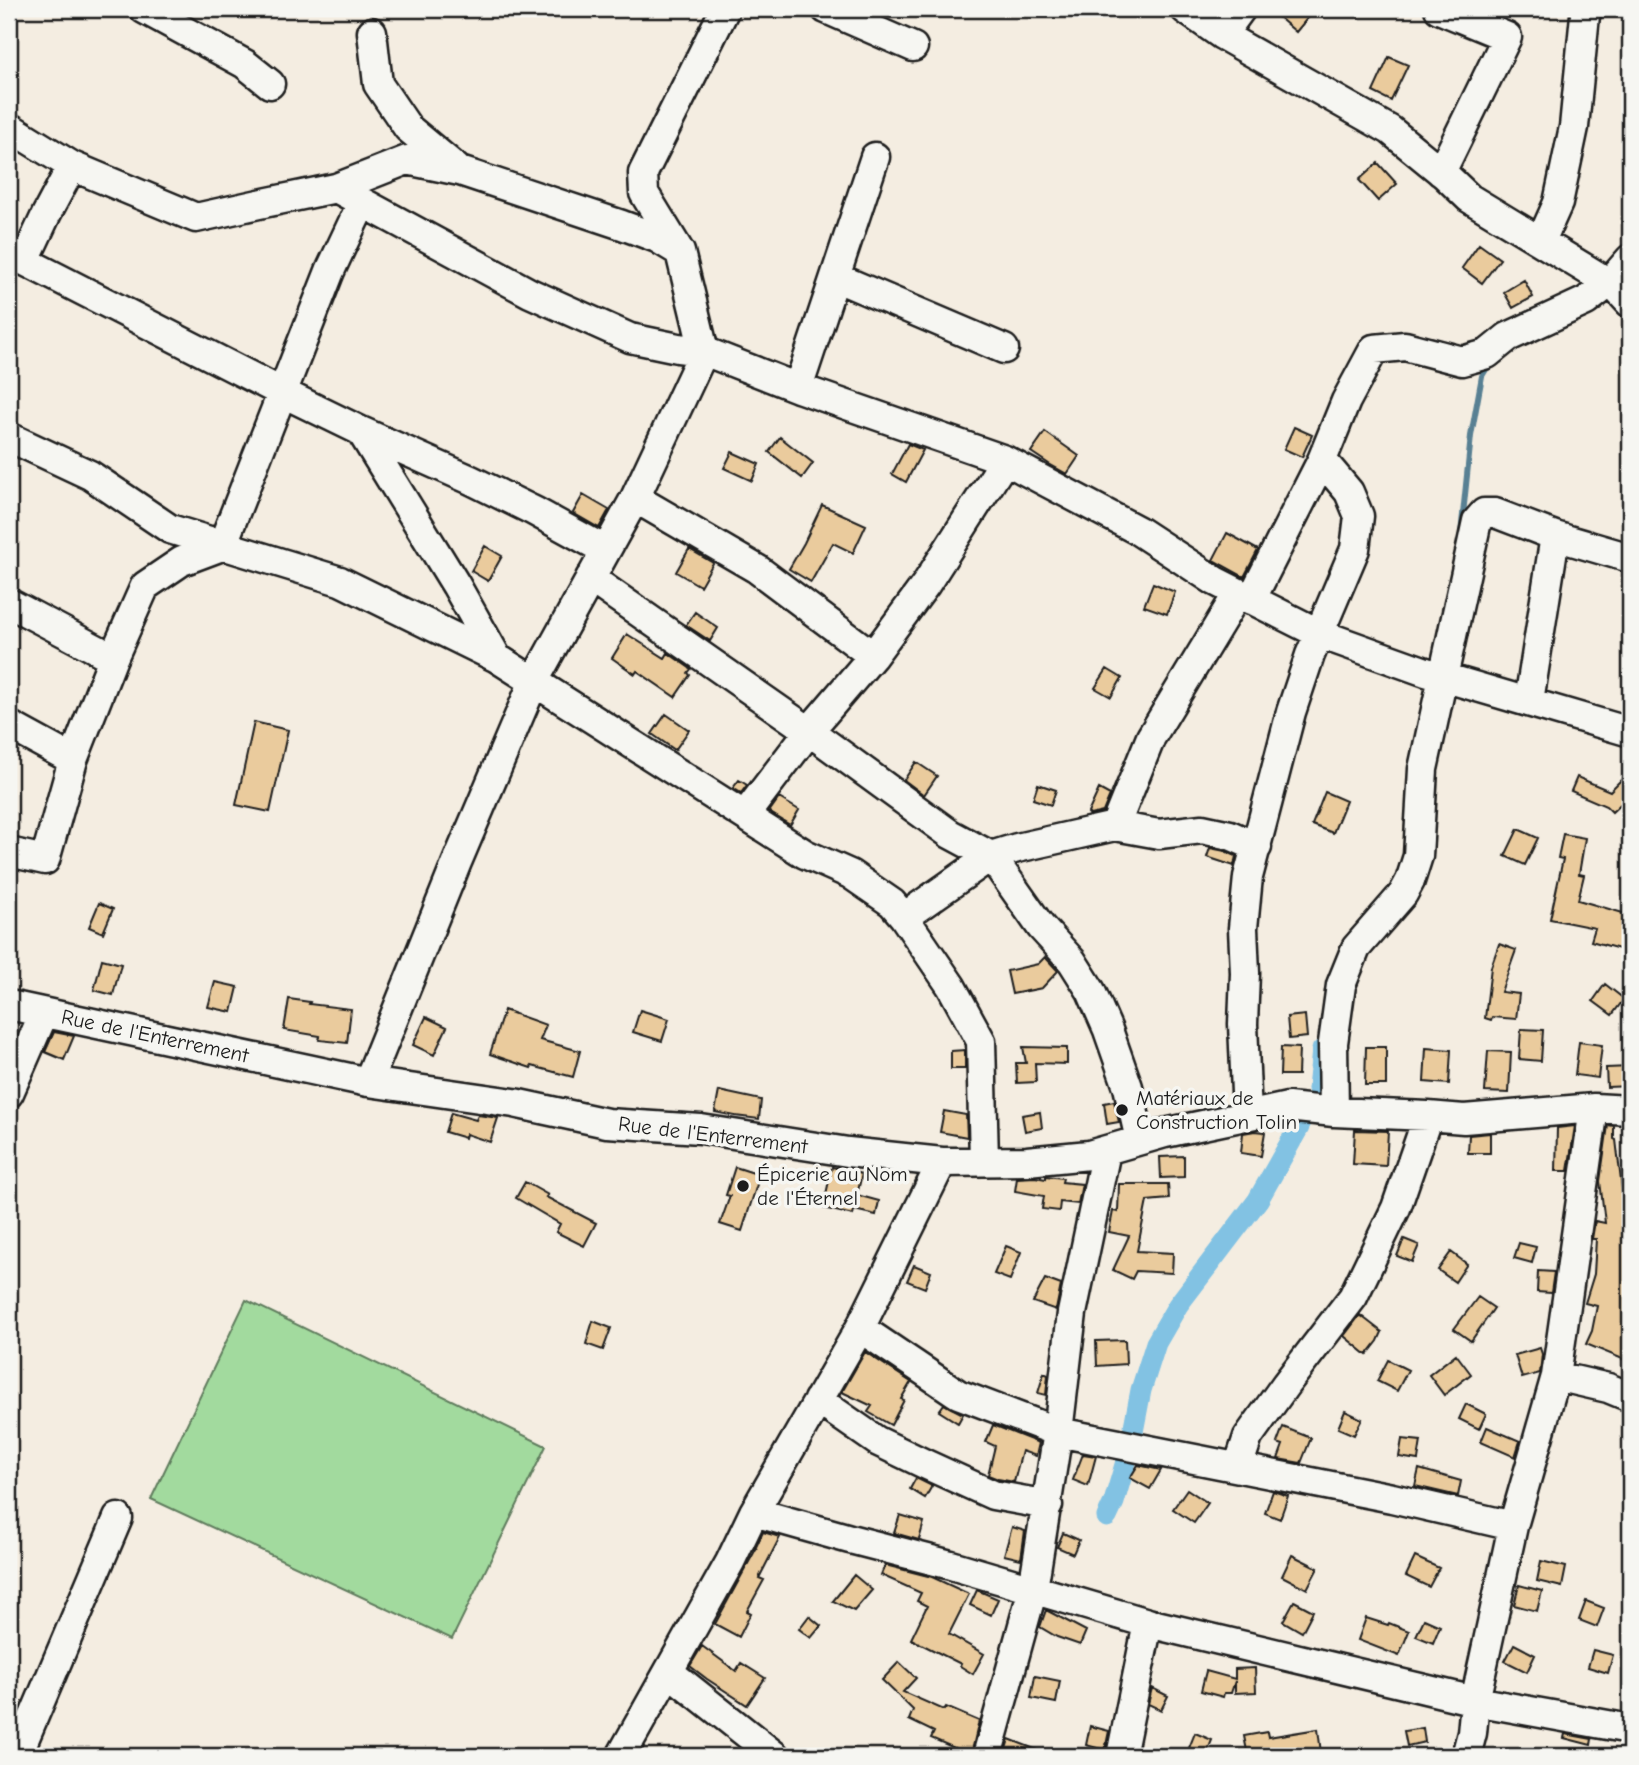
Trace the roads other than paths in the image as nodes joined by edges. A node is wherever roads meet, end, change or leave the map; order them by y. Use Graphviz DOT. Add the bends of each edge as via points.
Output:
graph roads {
  1 [pos="144,9"];
  2 [pos="725,9"];
  3 [pos="826,9"];
  4 [pos="1185,9"];
  5 [pos="1241,9"];
  6 [pos="1439,9"];
  7 [pos="1588,9"];
  8 [pos="372,32"];
  9 [pos="1222,35"];
  10 [pos="913,47"];
  11 [pos="270,83"];
  12 [pos="9,127"];
  13 [pos="875,158"];
  14 [pos="72,166"];
  15 [pos="460,171"];
  16 [pos="1441,172"];
  17 [pos="337,188"];
  18 [pos="362,203"];
  19 [pos="1541,241"];
  20 [pos="680,252"];
  21 [pos="17,256"];
  22 [pos="1630,259"];
  23 [pos="835,277"];
  24 [pos="1623,297"];
  25 [pos="1004,349"];
  26 [pos="704,351"];
  27 [pos="798,388"];
  28 [pos="283,393"];
  29 [pos="361,431"];
  30 [pos="9,437"];
  31 [pos="1005,460"];
  32 [pos="1322,460"];
  33 [pos="635,498"];
  34 [pos="1555,536"];
  35 [pos="222,545"];
  36 [pos="605,550"];
  37 [pos="1630,558"];
  38 [pos="590,578"];
  39 [pos="1245,596"];
  40 [pos="9,603"];
  41 [pos="1320,634"];
  42 [pos="873,656"];
  43 [pos="113,658"];
  44 [pos="497,658"];
  45 [pos="1444,677"];
  46 [pos="534,681"];
  47 [pos="1529,701"];
  48 [pos="9,725"];
  49 [pos="809,731"];
  50 [pos="1630,732"];
  51 [pos="74,760"];
  52 [pos="745,815"];
  53 [pos="1115,827"];
  54 [pos="1257,847"];
  55 [pos="9,852"];
  56 [pos="991,856"];
  57 [pos="904,917"];
  58 [pos="9,1005"];
  59 [pos="44,1013"];
  60 [pos="368,1082"];
  61 [pos="9,1093"];
  62 [pos="1594,1108"];
  63 [pos="1630,1110"];
  64 [pos="1334,1112"];
  65 [pos="1247,1115"];
  66 [pos="1428,1116"];
  67 [pos="1140,1140"];
  68 [pos="1106,1151"];
  69 [pos="984,1161"];
  70 [pos="942,1162"];
  71 [pos="860,1328"];
  72 [pos="1556,1376"];
  73 [pos="1630,1397"];
  74 [pos="818,1401"];
  75 [pos="1058,1432"];
  76 [pos="1238,1467"];
  77 [pos="1048,1505"];
  78 [pos="754,1512"];
  79 [pos="118,1518"];
  80 [pos="1513,1526"];
  81 [pos="1033,1589"];
  82 [pos="1148,1623"];
  83 [pos="668,1672"];
  84 [pos="1475,1701"];
  85 [pos="1630,1729"];
  86 [pos="17,1756"];
  87 [pos="621,1756"];
  88 [pos="775,1756"];
  89 [pos="987,1756"];
  90 [pos="1121,1756"];
  91 [pos="1466,1756"];
  1 -- 11 [label="street" via="245,64"];
  2 -- 20 [label="street" via="643,173 645,193"];
  3 -- 10 [label="street"];
  4 -- 9 [label="street"];
  5 -- 9 [label="street"];
  6 -- 16 [label="street" via="1507,37"];
  7 -- 19 [label="street" via="1574,127 1558,203"];
  8 -- 15 [label="street" via="377,84 408,128"];
  9 -- 16 [label="street" via="1390,130"];
  12 -- 14 [label="street"];
  13 -- 23 [label="street"];
  14 -- 17 [label="street" via="195,218"];
  14 -- 21 [label="street"];
  15 -- 17 [label="street" via="407,160"];
  15 -- 20 [label="street" via="657,238"];
  16 -- 19 [label="street" via="1469,198"];
  17 -- 18 [label="street"];
  18 -- 26 [label="street" via="530,293 630,338"];
  18 -- 28 [label="street"];
  19 -- 24 [label="street"];
  20 -- 26 [label="street"];
  21 -- 28 [label="street"];
  22 -- 24 [label="street"];
  23 -- 25 [label="street"];
  23 -- 27 [label="street"];
  24 -- 32 [label="street" via="1586,301 1508,337 1487,354 1462,362 1405,346 1374,349"];
  26 -- 27 [label="street"];
  26 -- 33 [label="street"];
  27 -- 31 [label="street"];
  28 -- 29 [label="street"];
  28 -- 35 [label="street"];
  29 -- 36 [label="street" via="471,480"];
  29 -- 44 [label="street"];
  30 -- 35 [label="street" via="90,475 170,529"];
  31 -- 39 [label="street" via="1137,530"];
  31 -- 42 [label="street" via="926,584"];
  32 -- 39 [label="street"];
  32 -- 41 [label="street" via="1349,492 1359,516 1355,549"];
  33 -- 36 [label="street"];
  33 -- 42 [label="street" via="757,569"];
  34 -- 37 [label="street"];
  34 -- 45 [label="street" via="1496,513 1484,513 1476,521"];
  34 -- 47 [label="street"];
  35 -- 43 [label="street" via="182,561 145,586"];
  35 -- 44 [label="street" via="340,581"];
  36 -- 38 [label="street"];
  38 -- 46 [label="street"];
  38 -- 49 [label="street"];
  39 -- 41 [label="street"];
  39 -- 53 [label="street" via="1151,737"];
  40 -- 43 [label="street"];
  41 -- 45 [label="street"];
  41 -- 54 [label="street" via="1291,712"];
  42 -- 49 [label="street"];
  43 -- 51 [label="street"];
  44 -- 46 [label="street"];
  45 -- 47 [label="street"];
  45 -- 64 [label="street" via="1423,769 1418,856 1410,881 1356,948 1341,985 1333,1043"];
  46 -- 52 [label="street"];
  46 -- 60 [label="street"];
  47 -- 50 [label="street"];
  48 -- 51 [label="street"];
  49 -- 52 [label="street"];
  49 -- 56 [label="street" via="950,834"];
  51 -- 55 [label="street" via="45,860"];
  52 -- 57 [label="street" via="805,853 850,874"];
  53 -- 54 [label="street" via="1159,834 1202,829"];
  53 -- 56 [label="street"];
  54 -- 65 [label="street" via="1242,928"];
  56 -- 57 [label="street"];
  56 -- 67 [label="street" via="1091,991 1128,1087"];
  57 -- 69 [label="street" via="951,986 981,1041"];
  58 -- 59 [label="street, Rue de l'Enterrement"];
  59 -- 60 [label="street, Rue de l'Enterrement"];
  59 -- 61 [label="street"];
  60 -- 70 [label="street, Rue de l'Enterrement" via="514,1103 607,1123 701,1129"];
  62 -- 63 [label="street, Rue de l'Enterrement"];
  62 -- 66 [label="street, Rue de l'Enterrement" via="1464,1119"];
  62 -- 72 [label="street"];
  64 -- 65 [label="street, Rue de l'Enterrement" via="1288,1107"];
  64 -- 66 [label="street, Rue de l'Enterrement"];
  65 -- 67 [label="street, Rue de l'Enterrement"];
  66 -- 76 [label="street" via="1396,1208 1353,1297 1248,1437"];
  67 -- 68 [label="street, Rue de l'Enterrement"];
  68 -- 69 [label="street, Rue de l'Enterrement" via="1027,1161"];
  68 -- 75 [label="street" via="1072,1313"];
  69 -- 70 [label="street, Rue de l'Enterrement"];
  70 -- 71 [label="street"];
  71 -- 74 [label="street"];
  71 -- 75 [label="street" via="958,1394"];
  72 -- 73 [label="street"];
  72 -- 80 [label="street"];
  74 -- 77 [label="street" via="877,1441 993,1495"];
  74 -- 78 [label="street"];
  75 -- 76 [label="street"];
  75 -- 77 [label="street"];
  76 -- 80 [label="street"];
  77 -- 81 [label="street"];
  78 -- 81 [label="street"];
  78 -- 83 [label="street"];
  79 -- 86 [label="street"];
  80 -- 84 [label="street"];
  81 -- 82 [label="street"];
  81 -- 89 [label="street"];
  82 -- 84 [label="street"];
  82 -- 90 [label="street"];
  83 -- 87 [label="street"];
  83 -- 88 [label="street"];
  84 -- 85 [label="street"];
  84 -- 91 [label="street"];
}
